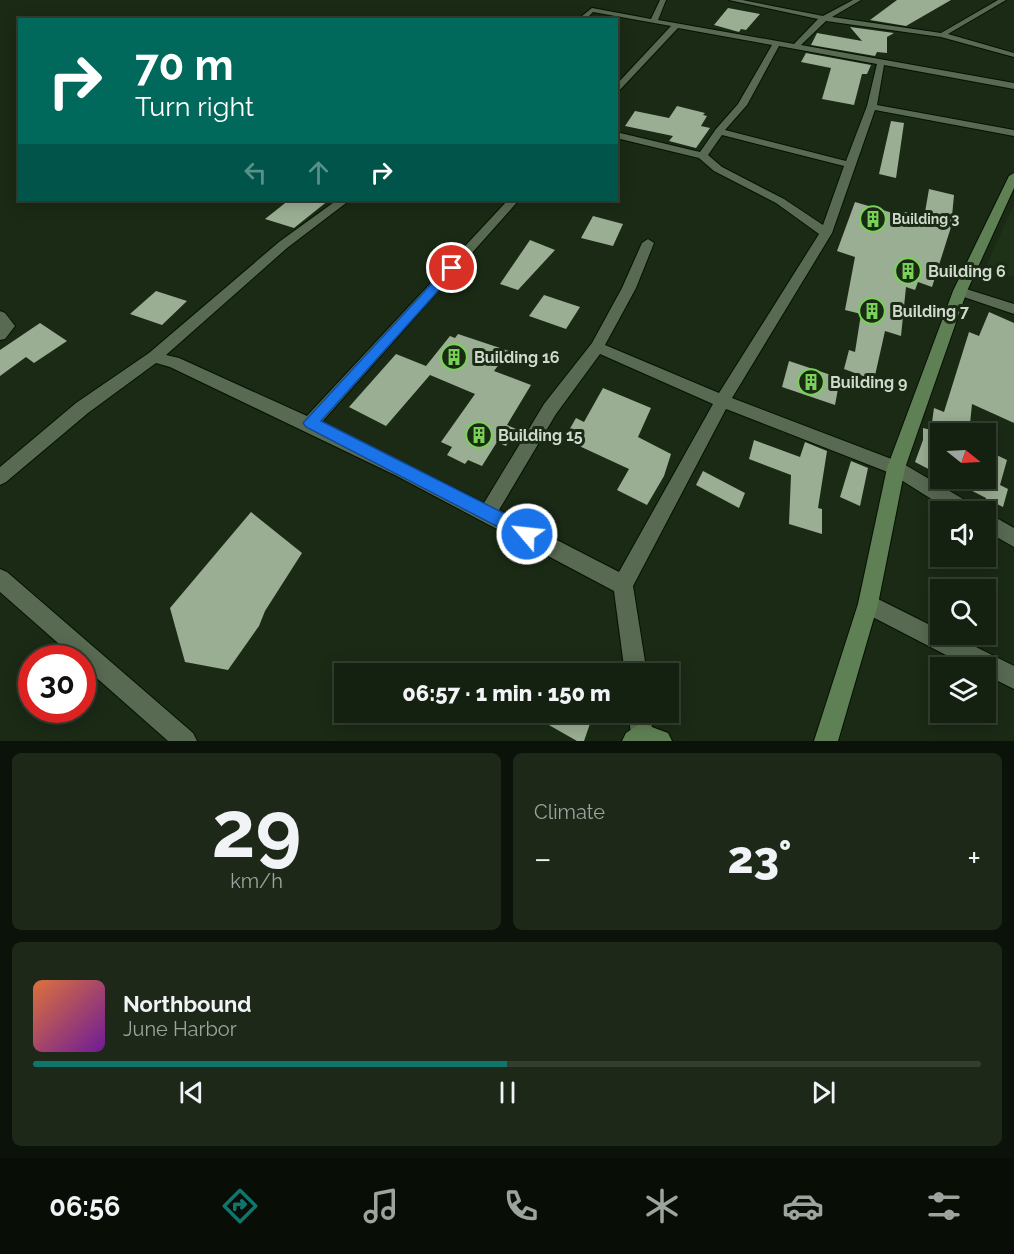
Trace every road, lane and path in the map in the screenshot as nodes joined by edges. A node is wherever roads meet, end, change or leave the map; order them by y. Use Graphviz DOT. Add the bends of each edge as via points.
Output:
graph roads {
  1 [pos="663,0"];
  2 [pos="732,0"];
  3 [pos="858,0"];
  4 [pos="1003,0"];
  5 [pos="582,18"];
  6 [pos="822,18"];
  7 [pos="654,21"];
  8 [pos="676,25"];
  9 [pos="942,35"];
  10 [pos="777,44"];
  11 [pos="796,46"];
  12 [pos="1014,55"];
  13 [pos="881,63"];
  14 [pos="1014,87"];
  15 [pos="618,89"];
  16 [pos="874,107"];
  17 [pos="719,131"];
  18 [pos="1014,133"];
  19 [pos="618,135"];
  20 [pos="703,156"];
  21 [pos="851,165"];
  22 [pos="1014,176"];
  23 [pos="343,201"];
  24 [pos="513,201"];
  25 [pos="826,233"];
  26 [pos="648,243"];
  27 [pos="960,291"];
  28 [pos="1014,309"];
  29 [pos="0,316"];
  30 [pos="0,335"];
  31 [pos="597,347"];
  32 [pos="154,357"];
  33 [pos="722,401"];
  34 [pos="311,423"];
  35 [pos="896,468"];
  36 [pos="0,477"];
  37 [pos="951,501"];
  38 [pos="488,513"];
  39 [pos="996,527"];
  40 [pos="1014,538"];
  41 [pos="0,579"];
  42 [pos="623,585"];
  43 [pos="868,604"];
  44 [pos="634,663"];
  45 [pos="1014,678"];
  46 [pos="185,741"];
  47 [pos="826,741"];
  1 -- 7 [label="street"];
  2 -- 6 [label="street"];
  3 -- 6 [label="street"];
  4 -- 9 [label="street"];
  5 -- 7 [label="street" via="592,10"];
  6 -- 9 [label="street"];
  6 -- 11 [label="street"];
  7 -- 8 [label="street"];
  8 -- 10 [label="street"];
  8 -- 15 [label="street"];
  9 -- 12 [label="street"];
  10 -- 11 [label="street"];
  10 -- 17 [label="street" via="742,105"];
  11 -- 13 [label="street"];
  13 -- 14 [label="street"];
  13 -- 16 [label="street"];
  16 -- 18 [label="street"];
  16 -- 21 [label="street"];
  17 -- 20 [label="street"];
  17 -- 21 [label="street"];
  19 -- 20 [label="street"];
  20 -- 25 [label="street" via="718,169 780,201"];
  21 -- 25 [label="street"];
  22 -- 27 [label="street"];
  23 -- 32 [label="street" via="283,245"];
  24 -- 34 [label="street"];
  25 -- 33 [label="street"];
  26 -- 31 [label="street"];
  27 -- 28 [label="street"];
  27 -- 35 [label="street"];
  29 -- 30 [label="street" via="8,326"];
  31 -- 33 [label="street"];
  31 -- 38 [label="street" via="550,409"];
  32 -- 34 [label="street" via="174,362"];
  32 -- 36 [label="street" via="82,408"];
  33 -- 35 [label="street"];
  33 -- 42 [label="street"];
  34 -- 38 [label="street"];
  35 -- 37 [label="street"];
  35 -- 43 [label="street"];
  38 -- 42 [label="street"];
  39 -- 40 [label="street"];
  41 -- 46 [label="street"];
  42 -- 44 [label="street"];
  43 -- 45 [label="street"];
  43 -- 47 [label="street"];
}
